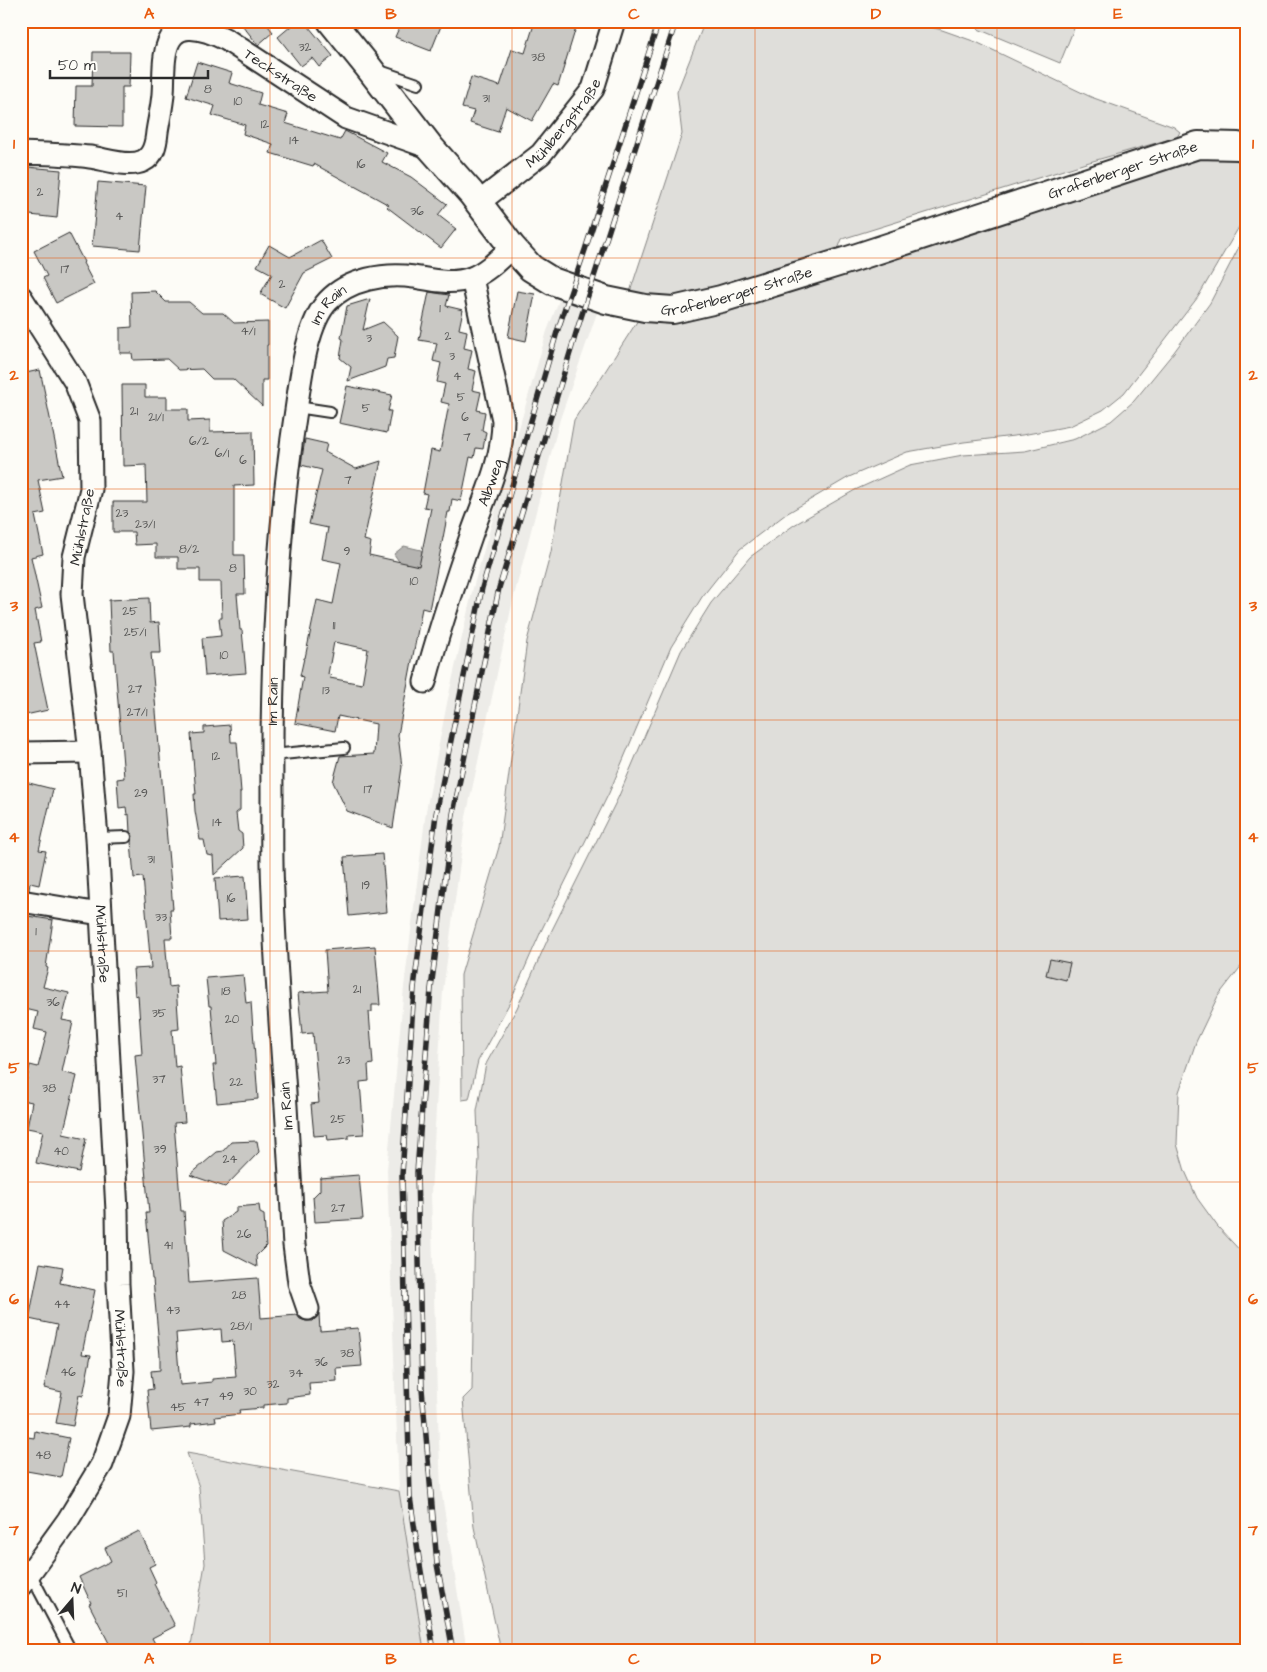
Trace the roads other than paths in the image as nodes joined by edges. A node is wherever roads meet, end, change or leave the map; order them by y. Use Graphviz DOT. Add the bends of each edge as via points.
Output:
graph roads {
  1 [pos="331,21"];
  2 [pos="614,21"];
  3 [pos="369,68"];
  4 [pos="418,84"];
  5 [pos="431,148"];
  6 [pos="1246,148"];
  7 [pos="21,153"];
  8 [pos="478,202"];
  9 [pos="512,247"];
  10 [pos="472,278"];
  11 [pos="21,297"];
  12 [pos="297,407"];
  13 [pos="330,412"];
  14 [pos="425,682"];
  15 [pos="344,748"];
  16 [pos="90,752"];
  17 [pos="21,753"];
  18 [pos="272,754"];
  19 [pos="126,837"];
  20 [pos="97,838"];
  21 [pos="21,901"];
  22 [pos="100,914"];
  23 [pos="308,1309"];
  24 [pos="25,1579"];
  25 [pos="70,1651"];
  1 -- 3 [label="street, Grafenberger Straße"];
  2 -- 8 [label="street, Mühlbergstraße" via="593,89 541,154"];
  3 -- 4 [label="lane"];
  3 -- 5 [label="street, Grafenberger Straße"];
  5 -- 7 [label="street, Teckstraße" via="346,118 226,40 208,30 192,28 177,32 169,42 156,142 142,162 128,164 90,157"];
  5 -- 8 [label="street, Grafenberger Straße"];
  6 -- 9 [label="street, Grafenberger Straße" via="1198,145 851,259 721,299 673,310 606,300 552,281 531,268"];
  8 -- 9 [label="street, Grafenberger Straße"];
  9 -- 10 [label="street, Im Rain"];
  10 -- 12 [label="street, Im Rain" via="444,282 390,276 353,283 339,291 325,304 315,323"];
  10 -- 14 [label="street, Albweg" via="503,420 503,437 493,476 440,626"];
  11 -- 16 [label="street, Mühlstraße" via="75,382 90,422 91,489 74,557 72,594"];
  12 -- 13 [label="lane"];
  12 -- 18 [label="street, Im Rain" via="278,564"];
  15 -- 18 [label="lane"];
  16 -- 17 [label="street"];
  16 -- 20 [label="street, Mühlstraße"];
  18 -- 23 [label="street, Im Rain" via="273,891 294,1246 299,1283"];
  19 -- 20 [label="lane"];
  20 -- 22 [label="street, Mühlstraße"];
  21 -- 22 [label="street"];
  22 -- 24 [label="street, Mühlstraße" via="123,1371 118,1416 102,1464 68,1520"];
  24 -- 25 [label="lane"];
}
